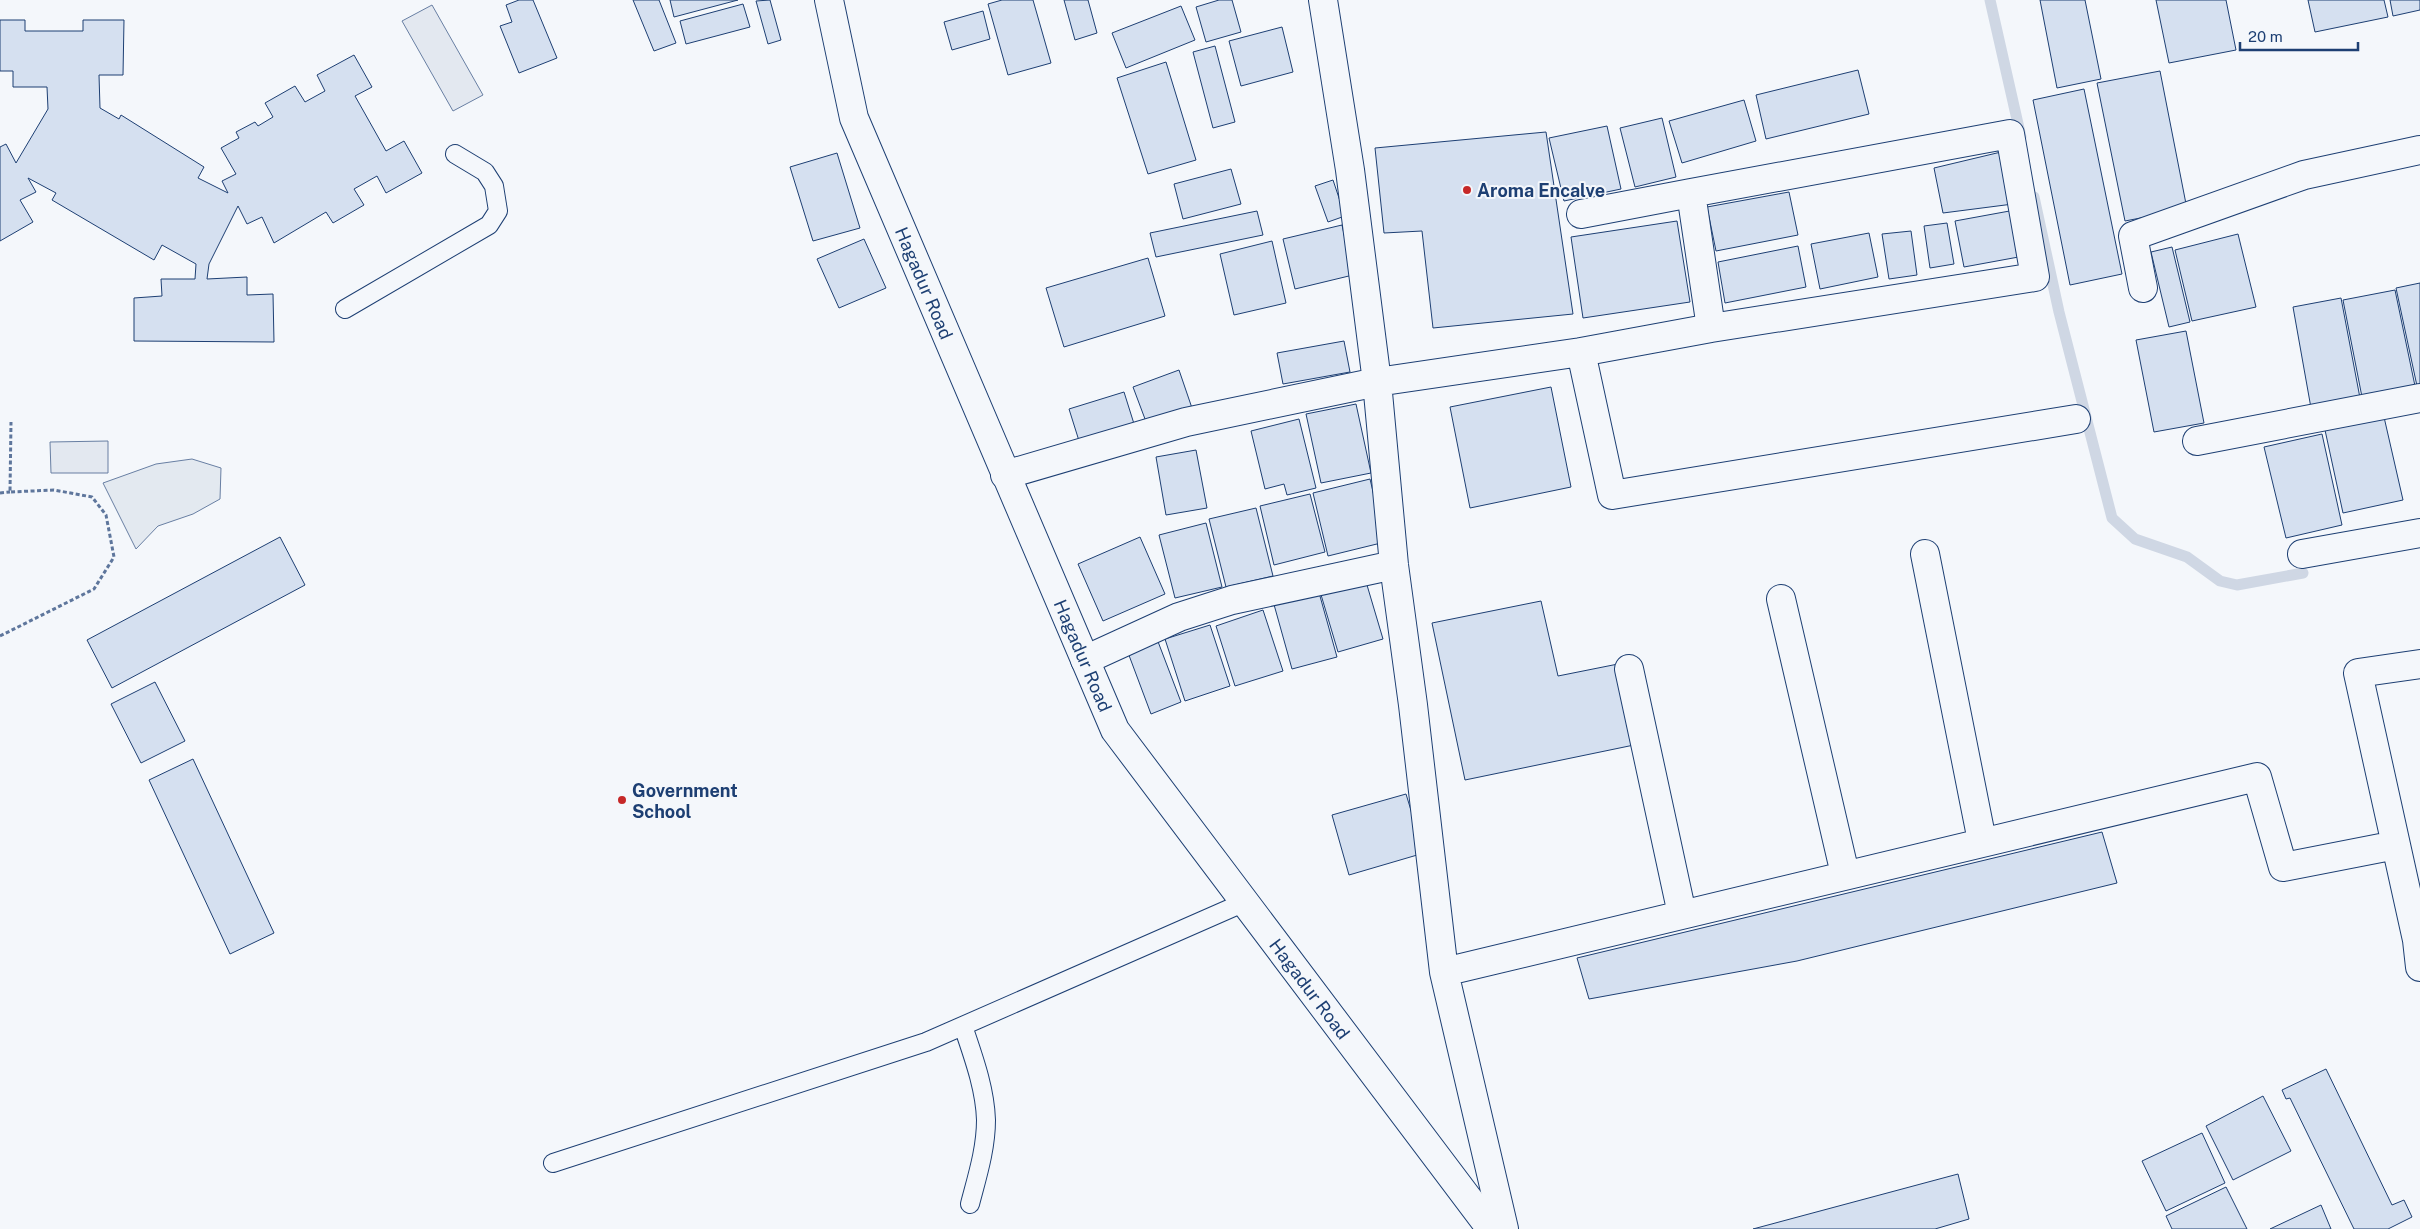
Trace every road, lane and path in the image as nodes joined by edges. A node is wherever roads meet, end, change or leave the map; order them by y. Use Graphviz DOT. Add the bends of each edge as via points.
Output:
graph roads {
  1 [pos="829,0"];
  2 [pos="1323,0"];
  3 [pos="2420,150"];
  4 [pos="455,154"];
  5 [pos="1691,193"];
  6 [pos="1581,214"];
  7 [pos="2143,288"];
  8 [pos="345,309"];
  9 [pos="1711,328"];
  10 [pos="1581,352"];
  11 [pos="1377,382"];
  12 [pos="2420,398"];
  13 [pos="2076,419"];
  14 [pos="12,422"];
  15 [pos="2197,441"];
  16 [pos="1005,476"];
  17 [pos="10,492"];
  18 [pos="0,493"];
  19 [pos="2420,533"];
  20 [pos="1925,554"];
  21 [pos="2302,554"];
  22 [pos="1394,565"];
  23 [pos="1781,599"];
  24 [pos="0,636"];
  25 [pos="1085,660"];
  26 [pos="2420,664"];
  27 [pos="1629,669"];
  28 [pos="1982,841"];
  29 [pos="2396,845"];
  30 [pos="1845,874"];
  31 [pos="1244,902"];
  32 [pos="1682,914"];
  33 [pos="2420,967"];
  34 [pos="1444,972"];
  35 [pos="963,1026"];
  36 [pos="553,1163"];
  37 [pos="970,1204"];
  38 [pos="1491,1229"];
  39 [pos="1504,1229"];
  1 -- 16 [label="street, Hagadur Road" via="854,118"];
  2 -- 11 [label="street" via="1350,170"];
  3 -- 7 [label="street" via="2304,174 2133,236"];
  4 -- 8 [label="lane" via="485,172 494,186 498,211 489,225"];
  5 -- 6 [label="street"];
  5 -- 9 [label="street"];
  5 -- 9 [label="street" via="2010,134 2035,277"];
  9 -- 10 [label="street"];
  10 -- 11 [label="street"];
  10 -- 13 [label="street" via="1612,494"];
  11 -- 16 [label="street" via="1186,422"];
  11 -- 22 [label="street"];
  12 -- 15 [label="street"];
  14 -- 17 [label="path"];
  16 -- 25 [label="street, Hagadur Road"];
  17 -- 18 [label="path"];
  17 -- 24 [label="path" via="54,490 92,497 106,515 114,557 94,589"];
  19 -- 21 [label="street"];
  20 -- 28 [label="street"];
  22 -- 25 [label="street" via="1232,600 1180,617"];
  22 -- 34 [label="street"];
  23 -- 30 [label="street"];
  25 -- 31 [label="street, Hagadur Road" via="1115,730"];
  26 -- 29 [label="street" via="2358,673"];
  27 -- 32 [label="street"];
  28 -- 29 [label="street" via="2257,777 2283,866"];
  28 -- 30 [label="street"];
  29 -- 33 [label="street"];
  30 -- 32 [label="street"];
  31 -- 35 [label="lane"];
  31 -- 38 [label="street, Hagadur Road"];
  32 -- 34 [label="street"];
  34 -- 39 [label="street"];
  35 -- 36 [label="lane" via="926,1042"];
  35 -- 37 [label="lane" via="982,1088 986,1120 983,1153"];
}
